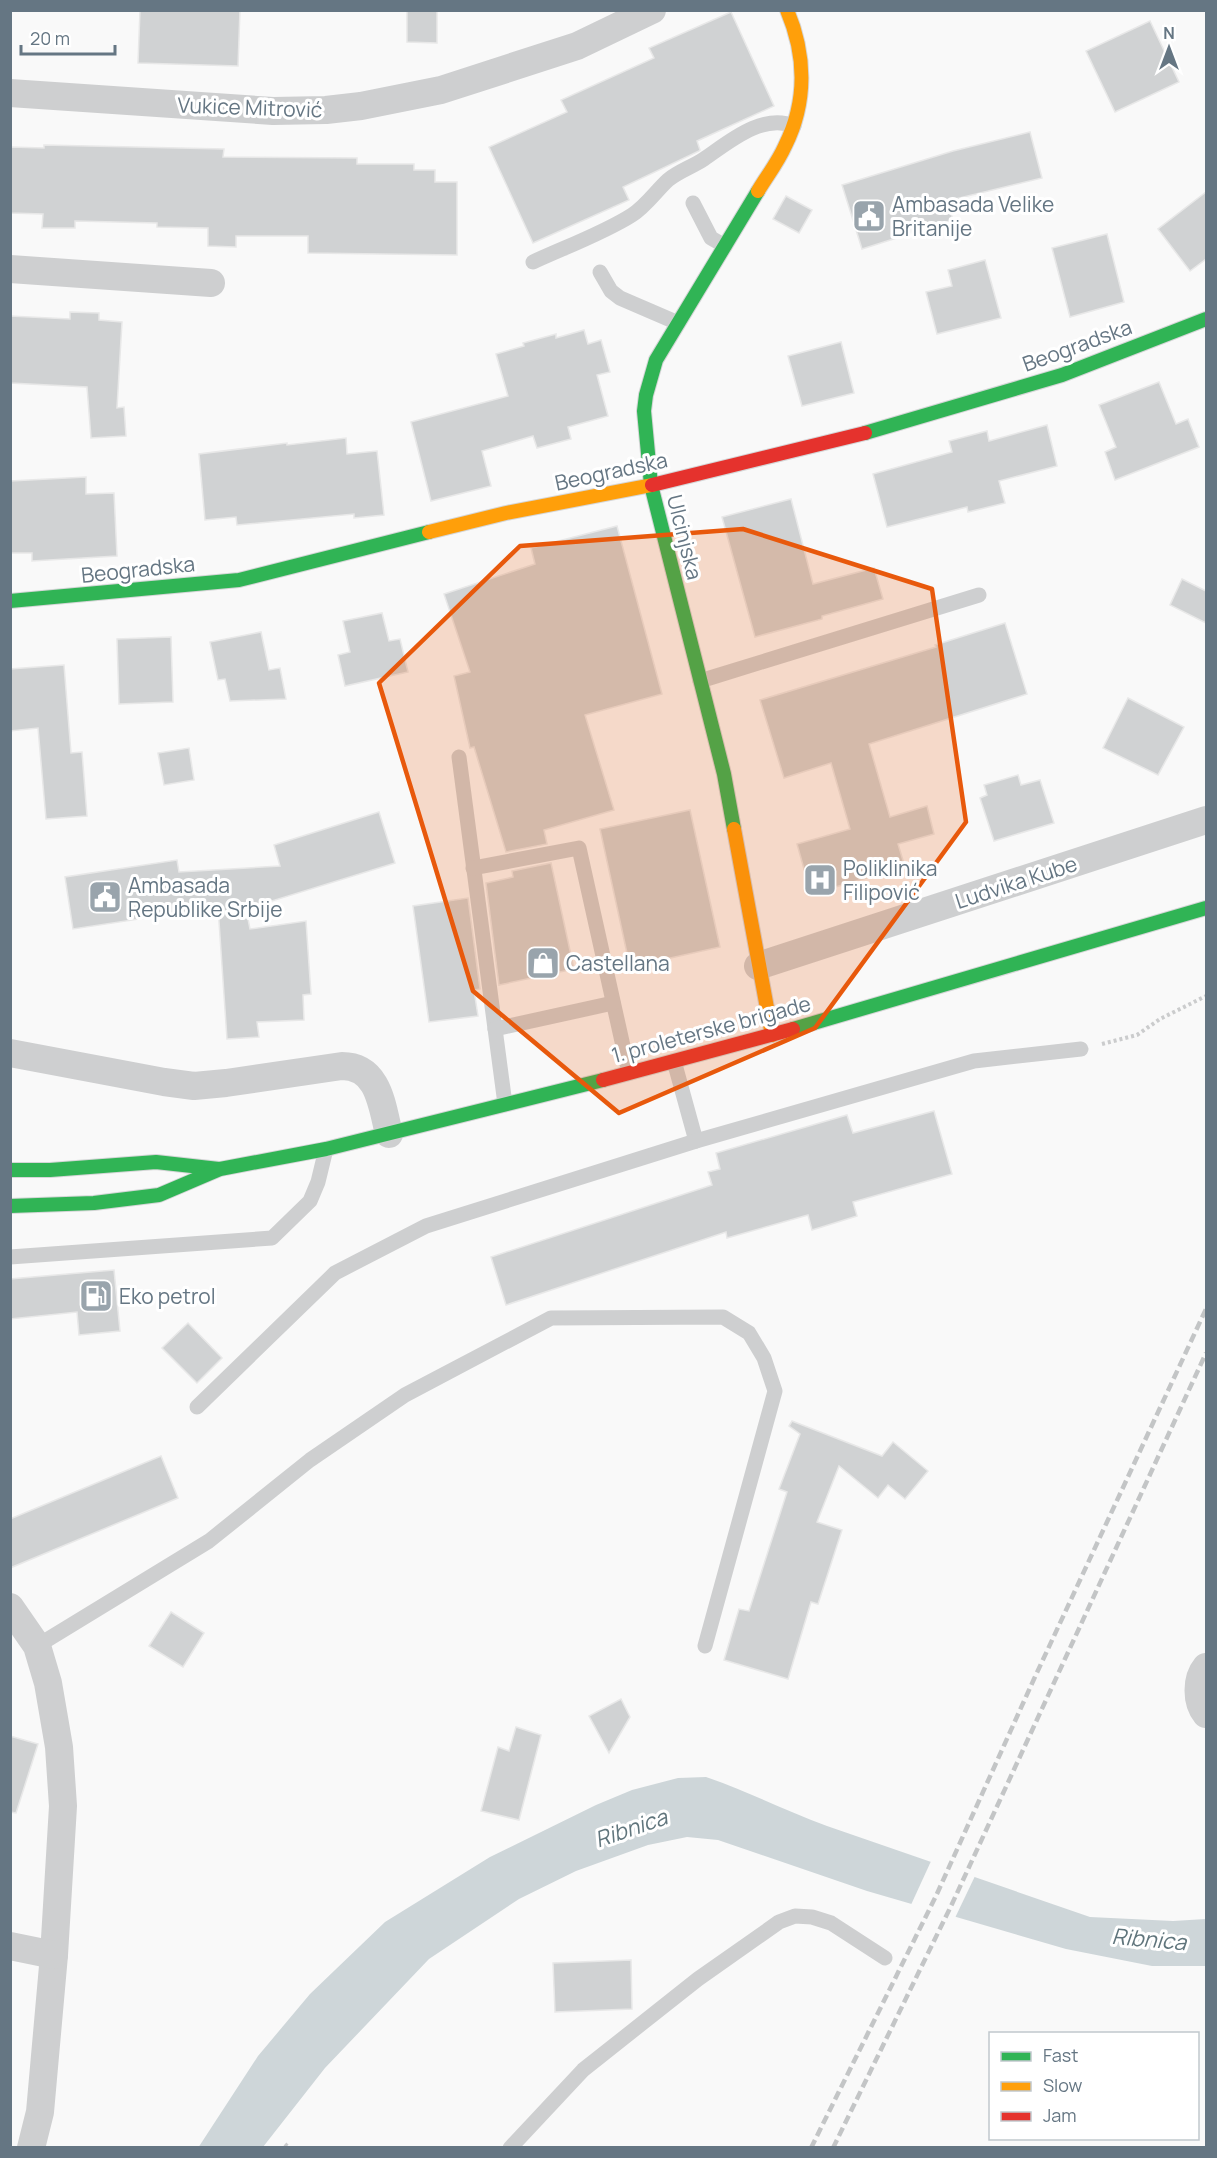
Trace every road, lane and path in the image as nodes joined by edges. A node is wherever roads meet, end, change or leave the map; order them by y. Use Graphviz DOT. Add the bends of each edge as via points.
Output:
graph roads {
  1 [pos="652,10"];
  2 [pos="787,10"];
  3 [pos="10,93"];
  4 [pos="794,126"];
  5 [pos="693,203"];
  6 [pos="725,246"];
  7 [pos="533,262"];
  8 [pos="10,269"];
  9 [pos="600,272"];
  10 [pos="211,283"];
  11 [pos="1206,319"];
  12 [pos="678,323"];
  13 [pos="651,485"];
  14 [pos="979,595"];
  15 [pos="10,601"];
  16 [pos="700,681"];
  17 [pos="459,757"];
  18 [pos="1206,820"];
  19 [pos="473,868"];
  20 [pos="1206,908"];
  21 [pos="758,966"];
  22 [pos="1206,996"];
  23 [pos="613,1003"];
  24 [pos="495,1029"];
  25 [pos="772,1035"];
  26 [pos="1081,1049"];
  27 [pos="10,1053"];
  28 [pos="674,1061"];
  29 [pos="629,1073"];
  30 [pos="505,1104"];
  31 [pos="389,1134"];
  32 [pos="696,1141"];
  33 [pos="326,1149"];
  34 [pos="220,1169"];
  35 [pos="10,1170"];
  36 [pos="10,1206"];
  37 [pos="10,1257"];
  38 [pos="197,1407"];
  39 [pos="10,1607"];
  40 [pos="37,1646"];
  41 [pos="705,1646"];
  42 [pos="1206,1667"];
  43 [pos="1206,1714"];
  44 [pos="10,1946"];
  45 [pos="54,1955"];
  46 [pos="885,1958"];
  47 [pos="31,2148"];
  48 [pos="510,2148"];
  1 -- 3 [label="street, Vukice Mitrović" via="577,46 485,76 441,90 349,108 273,111"];
  2 -- 4 [label="street, Ulcinjska" via="795,26 804,80"];
  4 -- 6 [label="street, Ulcinjska"];
  4 -- 7 [label="lane" via="771,123 741,133 679,172 635,213"];
  5 -- 6 [label="lane" via="711,238"];
  6 -- 12 [label="street, Ulcinjska"];
  8 -- 10 [label="street"];
  9 -- 12 [label="lane" via="620,298"];
  11 -- 13 [label="street, Beogradska" via="1062,375 896,425"];
  12 -- 13 [label="street, Ulcinjska" via="656,360 646,395 644,425"];
  13 -- 15 [label="street, Beogradska" via="506,513 239,580"];
  13 -- 16 [label="street, Ulcinjska"];
  14 -- 16 [label="lane"];
  16 -- 21 [label="street, Ulcinjska" via="724,774"];
  17 -- 19 [label="lane"];
  18 -- 21 [label="street, Ludvika Kube"];
  19 -- 23 [label="lane" via="579,849"];
  19 -- 24 [label="lane"];
  20 -- 25 [label="street, 1. proleterske brigade"];
  21 -- 25 [label="street, Ulcinjska"];
  22 -- 26 [label="path" via="1137,1035"];
  23 -- 24 [label="lane"];
  23 -- 29 [label="lane"];
  24 -- 30 [label="lane"];
  25 -- 28 [label="street, 1. proleterske brigade"];
  26 -- 32 [label="lane" via="974,1061"];
  27 -- 31 [label="street" via="194,1086 357,1067 376,1087"];
  28 -- 29 [label="street, 1. proleterske brigade"];
  28 -- 32 [label="lane"];
  29 -- 30 [label="street, 1. proleterske brigade"];
  30 -- 31 [label="street, 1. proleterske brigade"];
  31 -- 33 [label="street, 1. proleterske brigade"];
  32 -- 38 [label="lane" via="426,1226 335,1273"];
  33 -- 34 [label="street, 1. proleterske brigade"];
  33 -- 37 [label="lane" via="310,1201 272,1238"];
  34 -- 35 [label="street" via="156,1162"];
  34 -- 36 [label="street" via="159,1195 94,1203"];
  39 -- 40 [label="street"];
  40 -- 41 [label="lane" via="209,1541 310,1460 405,1395 551,1318 723,1317 749,1333 764,1358 775,1391"];
  40 -- 45 [label="street" via="59,1747 63,1806"];
  42 -- 43 [label="street" via="1198,1691"];
  44 -- 45 [label="street"];
  45 -- 47 [label="street" via="40,2112"];
  46 -- 48 [label="lane" via="831,1923 795,1916 779,1922 698,1979 583,2070"];
}
